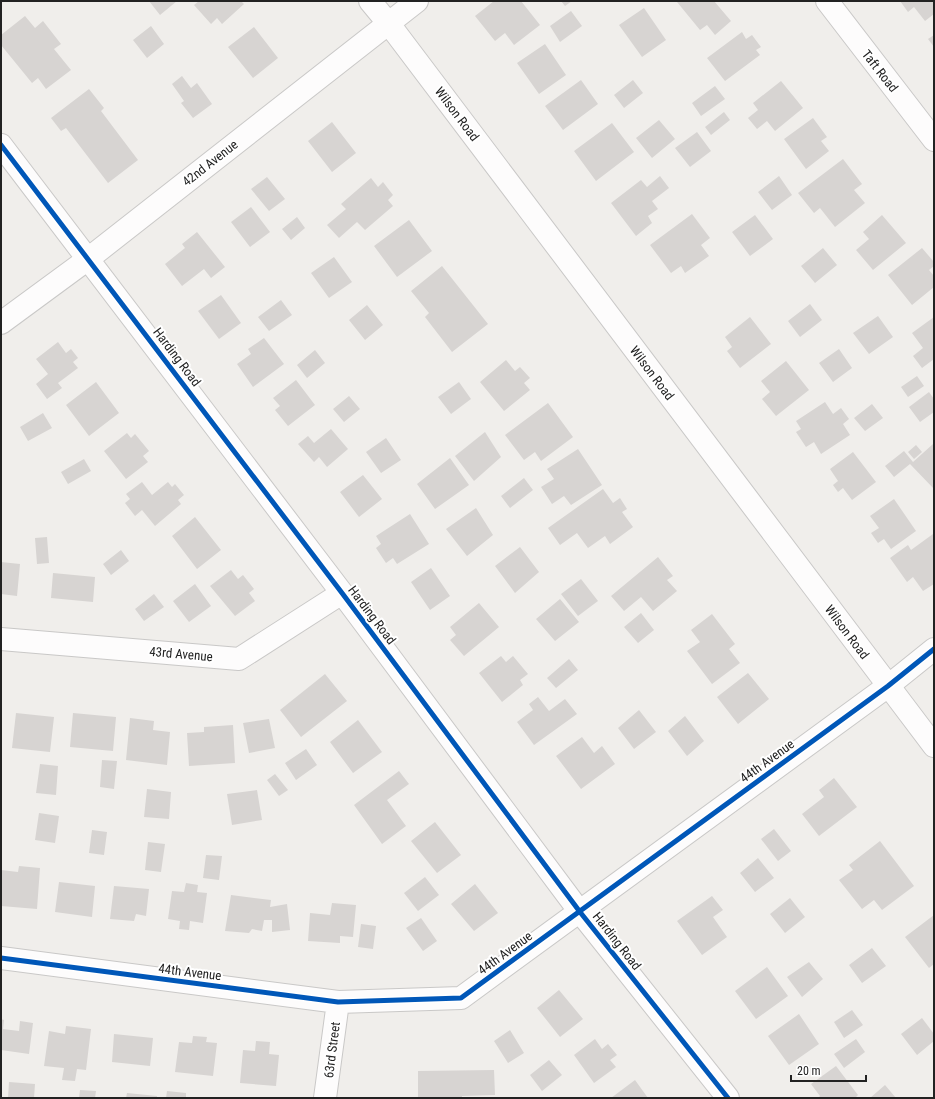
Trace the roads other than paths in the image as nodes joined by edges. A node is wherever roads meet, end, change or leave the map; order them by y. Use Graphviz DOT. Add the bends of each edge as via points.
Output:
graph roads {
  1 [pos="370,1"];
  2 [pos="417,1"];
  3 [pos="827,1"];
  4 [pos="389,24"];
  5 [pos="932,133"];
  6 [pos="1,145"];
  7 [pos="88,259"];
  8 [pos="1,323"];
  9 [pos="342,593"];
  10 [pos="1,639"];
  11 [pos="934,649"];
  12 [pos="888,686"];
  13 [pos="934,746"];
  14 [pos="580,912"];
  15 [pos="1,958"];
  16 [pos="338,1002"];
  17 [pos="326,1098"];
  18 [pos="728,1098"];
  1 -- 4 [label="street, Wilson Road"];
  2 -- 4 [label="street, 42nd Avenue"];
  3 -- 5 [label="street, Taft Road"];
  4 -- 7 [label="street, 42nd Avenue"];
  4 -- 12 [label="street, Wilson Road"];
  6 -- 7 [label="street, Harding Road"];
  7 -- 8 [label="street, 42nd Avenue"];
  7 -- 9 [label="street, Harding Road"];
  9 -- 10 [label="street, 43rd Avenue" via="239,659"];
  9 -- 14 [label="street, Harding Road"];
  11 -- 12 [label="street, 44th Avenue"];
  12 -- 13 [label="street, Wilson Road"];
  12 -- 14 [label="street, 44th Avenue"];
  14 -- 16 [label="street, 44th Avenue" via="461,998"];
  14 -- 18 [label="street, Harding Road"];
  15 -- 16 [label="street, 44th Avenue"];
  16 -- 17 [label="street, 63rd Street"];
}
